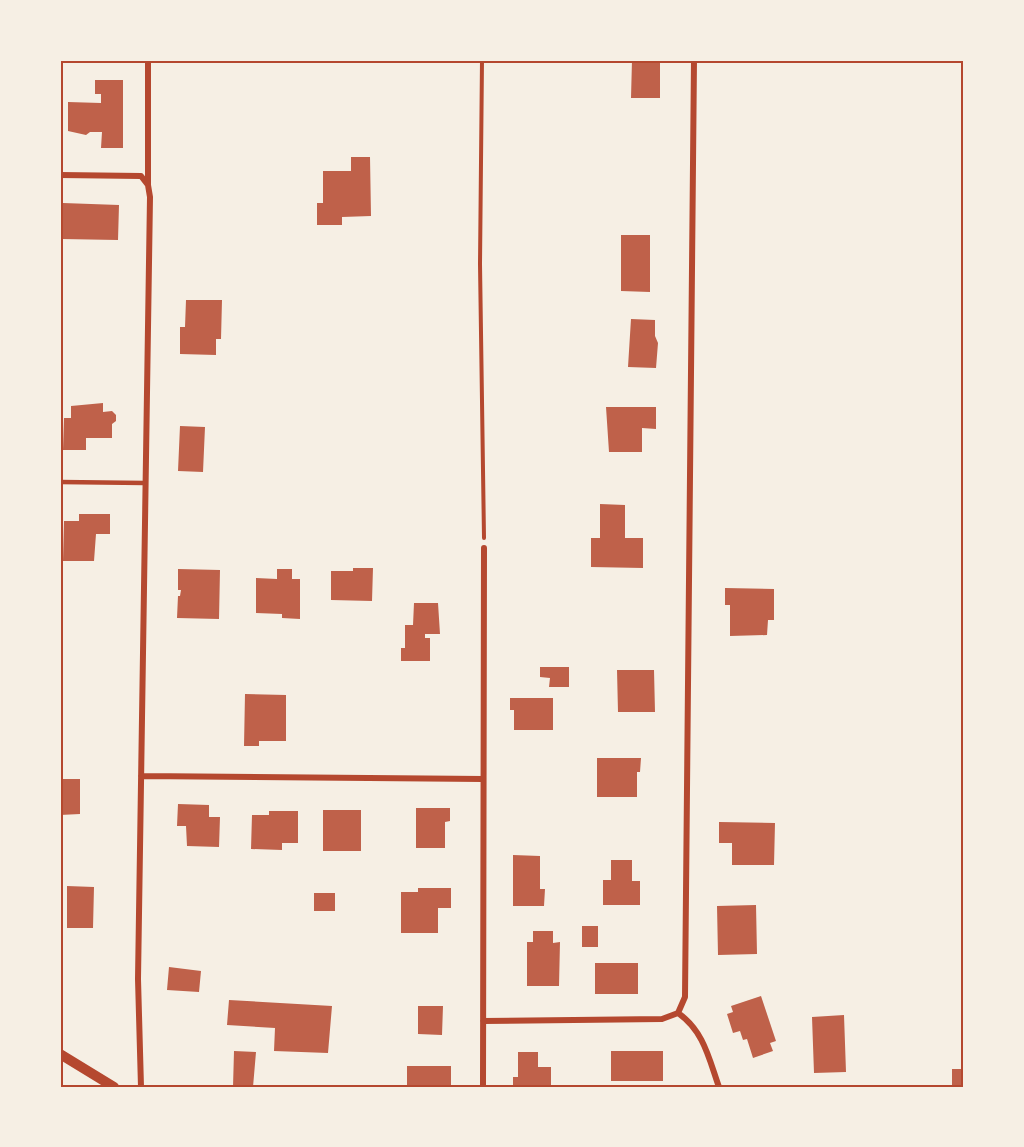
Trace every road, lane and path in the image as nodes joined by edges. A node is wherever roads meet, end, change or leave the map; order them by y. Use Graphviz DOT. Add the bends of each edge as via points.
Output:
graph roads {
  1 [pos="148,60"];
  2 [pos="483,60"];
  3 [pos="694,60"];
  4 [pos="60,175"];
  5 [pos="148,185"];
  6 [pos="60,482"];
  7 [pos="145,483"];
  8 [pos="484,548"];
  9 [pos="141,776"];
  10 [pos="483,779"];
  11 [pos="678,1013"];
  12 [pos="483,1021"];
  13 [pos="60,1054"];
  14 [pos="114,1087"];
  15 [pos="141,1087"];
  16 [pos="483,1087"];
  17 [pos="719,1087"];
  1 -- 5 [label="street"];
  2 -- 8 [label="path" via="480,264"];
  3 -- 11 [label="street" via="686,978 685,997"];
  4 -- 5 [label="street" via="129,174 141,176"];
  5 -- 7 [label="street"];
  6 -- 7 [label="lane"];
  7 -- 9 [label="street"];
  8 -- 10 [label="street"];
  9 -- 10 [label="street"];
  9 -- 15 [label="street" via="138,979"];
  10 -- 12 [label="street"];
  11 -- 12 [label="street" via="662,1019"];
  11 -- 17 [label="street" via="703,1039"];
  12 -- 16 [label="street"];
  13 -- 14 [label="street"];
}
